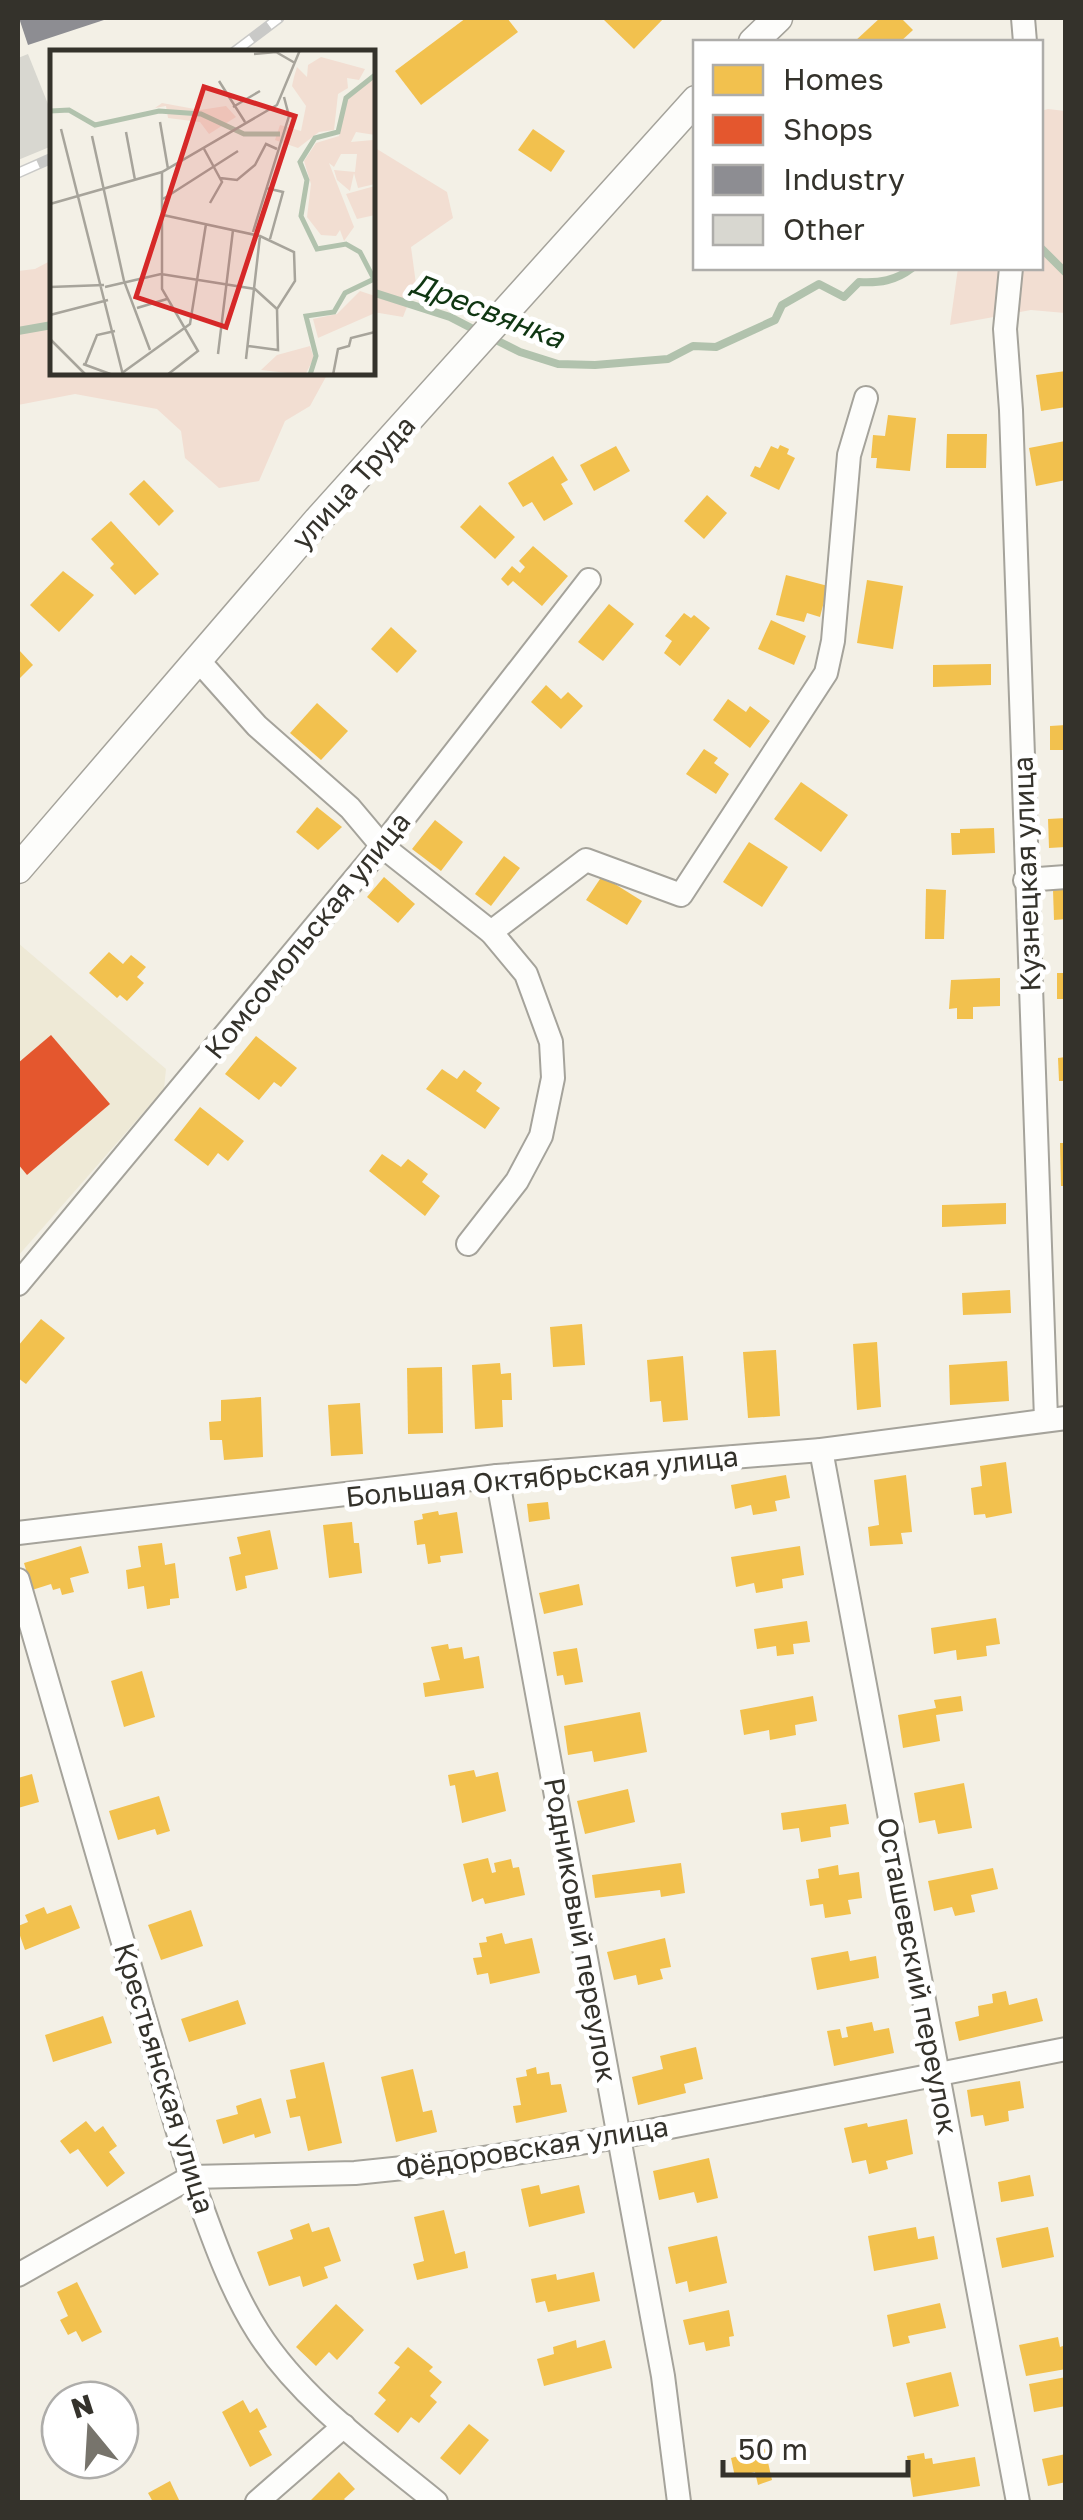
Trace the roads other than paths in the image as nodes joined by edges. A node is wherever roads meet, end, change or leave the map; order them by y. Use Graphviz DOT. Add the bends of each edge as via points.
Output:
graph roads {
  1 [pos="778,18"];
  2 [pos="755,40"];
  3 [pos="693,103"];
  4 [pos="1010,270"];
  5 [pos="866,398"];
  6 [pos="589,580"];
  7 [pos="198,660"];
  8 [pos="382,846"];
  9 [pos="18,869"];
  10 [pos="1066,877"];
  11 [pos="1025,880"];
  12 [pos="491,932"];
  13 [pos="468,1244"];
  14 [pos="18,1284"];
  15 [pos="1056,1418"];
  16 [pos="821,1450"];
  17 [pos="498,1476"];
  18 [pos="18,1533"];
  19 [pos="18,1580"];
  20 [pos="1066,2049"];
  21 [pos="936,2076"];
  22 [pos="619,2136"];
  23 [pos="191,2176"];
  24 [pos="18,2275"];
  25 [pos="344,2426"];
  26 [pos="257,2502"];
  27 [pos="436,2502"];
  28 [pos="679,2502"];
  29 [pos="1018,2502"];
  1 -- 2 [label="street"];
  3 -- 7 [label="street, улица Труда"];
  4 -- 11 [label="street, Кузнецкая улица" via="1005,329"];
  5 -- 12 [label="street" via="849,455 826,673 681,895 586,860"];
  6 -- 8 [label="street, Комсомольская улица"];
  7 -- 8 [label="street"];
  7 -- 9 [label="street, улица Труда"];
  8 -- 12 [label="street"];
  8 -- 14 [label="street, Комсомольская улица"];
  10 -- 11 [label="street"];
  11 -- 15 [label="street, Кузнецкая улица"];
  12 -- 13 [label="street" via="526,974 551,1042 553,1078 541,1136"];
  15 -- 16 [label="street, Большая Октябрьская улица"];
  16 -- 17 [label="street, Большая Октябрьская улица"];
  16 -- 21 [label="street, Осташевский переулок"];
  17 -- 18 [label="street, Большая Октябрьская улица"];
  17 -- 22 [label="street, Родниковый переулок"];
  19 -- 23 [label="street, Крестьянская улица"];
  20 -- 21 [label="street, Фёдоровская улица"];
  21 -- 22 [label="street, Фёдоровская улица"];
  21 -- 29 [label="street, Осташевский переулок"];
  22 -- 23 [label="street, Фёдоровская улица" via="374,2171"];
  22 -- 28 [label="street, Родниковый переулок"];
  23 -- 24 [label="street, Фёдоровская улица"];
  23 -- 25 [label="street, Крестьянская улица" via="258,2332 296,2381"];
  25 -- 26 [label="street"];
  25 -- 27 [label="street, Крестьянская улица"];
}
